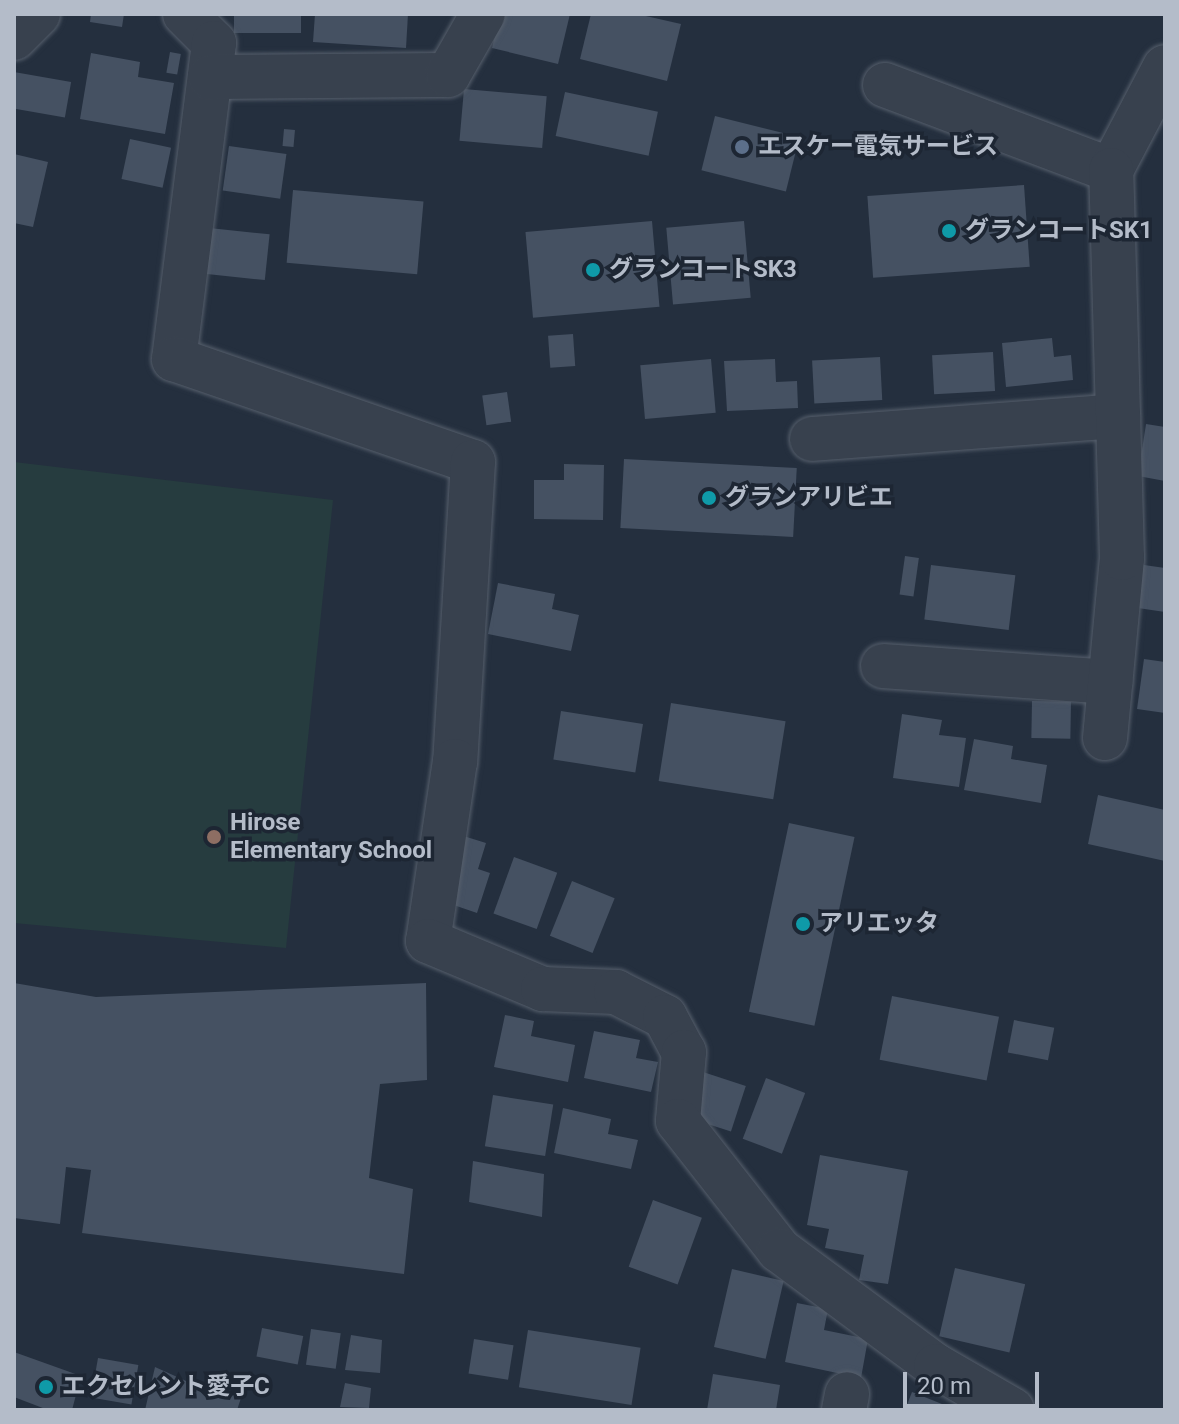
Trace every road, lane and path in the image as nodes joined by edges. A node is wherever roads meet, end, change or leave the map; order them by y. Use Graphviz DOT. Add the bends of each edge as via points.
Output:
graph roads {
  1 [pos="38,14"];
  2 [pos="185,14"];
  3 [pos="483,14"];
  4 [pos="14,38"];
  5 [pos="1165,67"];
  6 [pos="210,77"];
  7 [pos="885,85"];
  8 [pos="1111,170"];
  9 [pos="1118,416"];
  10 [pos="812,439"];
  11 [pos="883,666"];
  12 [pos="1110,682"];
  13 [pos="1105,738"];
  14 [pos="1012,1410"];
  1 -- 4 [label="street"];
  2 -- 6 [label="street" via="214,43"];
  3 -- 6 [label="street" via="448,75"];
  5 -- 8 [label="street"];
  6 -- 14 [label="street" via="174,359 473,462 455,761 428,941 543,989 616,992 665,1017 684,1052 678,1121 779,1250 936,1366"];
  7 -- 8 [label="street"];
  8 -- 9 [label="street"];
  9 -- 10 [label="street"];
  9 -- 12 [label="street" via="1122,558"];
  11 -- 12 [label="street"];
  12 -- 13 [label="street"];
}
